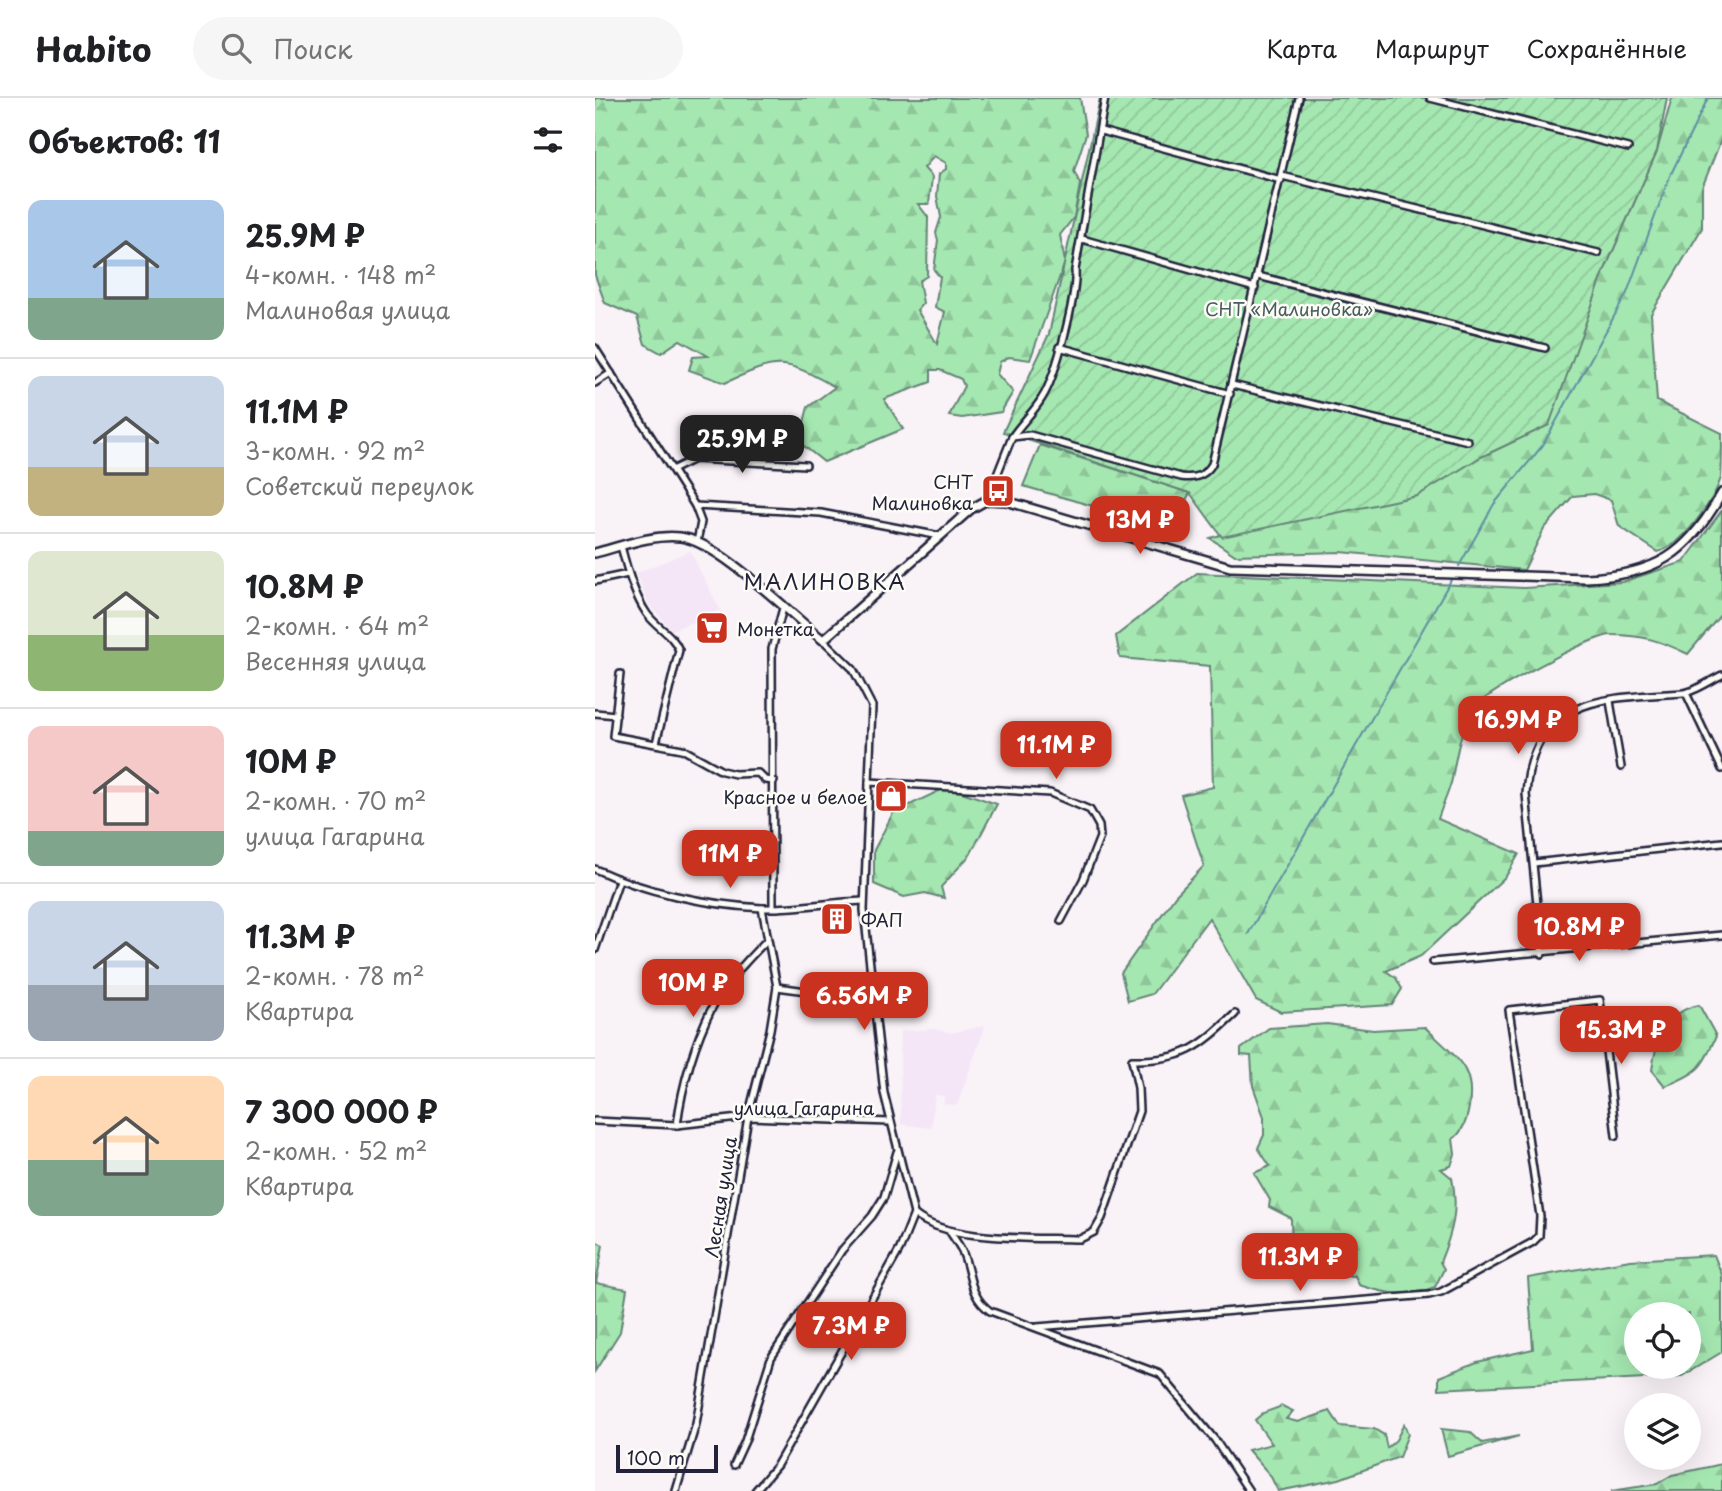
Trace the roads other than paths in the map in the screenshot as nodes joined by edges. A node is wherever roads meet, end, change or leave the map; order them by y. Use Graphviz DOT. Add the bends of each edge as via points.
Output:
graph roads {
  1 [pos="1105,98"];
  2 [pos="1299,98"];
  3 [pos="1430,98"];
  4 [pos="1101,131"];
  5 [pos="1628,148"];
  6 [pos="1282,178"];
  7 [pos="1081,239"];
  8 [pos="1598,253"];
  9 [pos="1258,276"];
  10 [pos="1255,288"];
  11 [pos="1059,347"];
  12 [pos="595,348"];
  13 [pos="1545,348"];
  14 [pos="611,373"];
  15 [pos="595,383"];
  16 [pos="1233,385"];
  17 [pos="1230,394"];
  18 [pos="1012,437"];
  19 [pos="1468,441"];
  20 [pos="806,465"];
  21 [pos="674,469"];
  22 [pos="1722,493"];
  23 [pos="987,500"];
  24 [pos="695,506"];
  25 [pos="940,536"];
  26 [pos="697,542"];
  27 [pos="621,547"];
  28 [pos="595,553"];
  29 [pos="628,574"];
  30 [pos="595,581"];
  31 [pos="783,608"];
  32 [pos="823,640"];
  33 [pos="619,674"];
  34 [pos="1722,675"];
  35 [pos="1686,693"];
  36 [pos="1610,701"];
  37 [pos="595,713"];
  38 [pos="616,715"];
  39 [pos="656,743"];
  40 [pos="1621,768"];
  41 [pos="1722,769"];
  42 [pos="774,780"];
  43 [pos="869,782"];
  44 [pos="1722,842"];
  45 [pos="1534,863"];
  46 [pos="595,869"];
  47 [pos="619,880"];
  48 [pos="863,901"];
  49 [pos="773,907"];
  50 [pos="762,908"];
  51 [pos="1061,921"];
  52 [pos="1722,935"];
  53 [pos="766,941"];
  54 [pos="595,950"];
  55 [pos="1542,954"];
  56 [pos="1433,962"];
  57 [pos="777,987"];
  58 [pos="874,990"];
  59 [pos="1235,1014"];
  60 [pos="748,1117"];
  61 [pos="595,1121"];
  62 [pos="890,1122"];
  63 [pos="677,1125"];
  64 [pos="1616,1136"];
  65 [pos="898,1149"];
  66 [pos="914,1214"];
  67 [pos="950,1232"];
  68 [pos="1037,1327"];
  69 [pos="734,1465"];
  70 [pos="676,1491"];
  71 [pos="755,1491"];
  72 [pos="1249,1491"];
  1 -- 4 [label="street"];
  2 -- 6 [label="street"];
  3 -- 5 [label="street"];
  4 -- 6 [label="street"];
  4 -- 7 [label="street"];
  6 -- 8 [label="street"];
  6 -- 9 [label="street"];
  7 -- 10 [label="street"];
  7 -- 11 [label="street" via="1076,286"];
  9 -- 10 [label="street"];
  9 -- 13 [label="street"];
  10 -- 16 [label="street"];
  11 -- 17 [label="street"];
  11 -- 18 [label="street" via="1042,398"];
  12 -- 14 [label="street"];
  14 -- 15 [label="street"];
  14 -- 21 [label="street"];
  16 -- 17 [label="street"];
  16 -- 19 [label="street"];
  17 -- 18 [label="street" via="1212,464 1193,478 1040,437"];
  18 -- 23 [label="street"];
  20 -- 21 [label="street" via="694,459"];
  21 -- 24 [label="street"];
  22 -- 23 [label="street" via="1695,535 1665,561 1626,575 1572,579 1230,566 1006,501"];
  23 -- 25 [label="street"];
  24 -- 25 [label="street" via="821,513"];
  24 -- 26 [label="street" via="701,522"];
  25 -- 32 [label="street"];
  26 -- 27 [label="street" via="655,538"];
  26 -- 31 [label="street" via="728,560"];
  27 -- 28 [label="street"];
  27 -- 29 [label="street"];
  29 -- 30 [label="street"];
  29 -- 39 [label="street" via="647,615 674,637 679,650"];
  31 -- 32 [label="street"];
  31 -- 42 [label="street" via="772,649"];
  32 -- 43 [label="street" via="853,669 872,706"];
  33 -- 38 [label="street"];
  34 -- 35 [label="street"];
  35 -- 36 [label="street" via="1661,692"];
  35 -- 41 [label="street"];
  36 -- 40 [label="street"];
  36 -- 45 [label="street" via="1565,712 1535,748 1525,794"];
  37 -- 38 [label="street"];
  38 -- 39 [label="street" via="613,736"];
  39 -- 42 [label="street" via="694,754 722,771 758,773 765,780"];
  42 -- 49 [label="street"];
  43 -- 48 [label="street"];
  43 -- 51 [label="street" via="1050,793 1090,810 1100,838"];
  44 -- 45 [label="street"];
  45 -- 55 [label="street"];
  46 -- 47 [label="street"];
  47 -- 50 [label="street"];
  47 -- 54 [label="street"];
  48 -- 49 [label="street"];
  48 -- 58 [label="street"];
  49 -- 50 [label="street"];
  50 -- 53 [label="street, Лесная улица"];
  52 -- 55 [label="street"];
  53 -- 57 [label="street, Лесная улица"];
  53 -- 63 [label="street" via="714,1004 687,1077"];
  55 -- 56 [label="street"];
  57 -- 58 [label="street" via="814,992 816,986 839,993"];
  57 -- 60 [label="street, Лесная улица"];
  58 -- 62 [label="street"];
  59 -- 67 [label="street" via="1183,1055 1158,1061 1132,1060 1139,1111 1094,1232 1080,1239"];
  60 -- 62 [label="street, улица Гагарина"];
  60 -- 63 [label="street, улица Гагарина"];
  60 -- 70 [label="street, Лесная улица" via="696,1424"];
  61 -- 63 [label="street, улица Гагарина"];
  62 -- 65 [label="street"];
  64 -- 68 [label="street" via="1600,1000 1509,1010 1539,1203 1541,1228 1533,1241 1429,1295"];
  65 -- 66 [label="street"];
  65 -- 69 [label="street" via="884,1197 771,1358"];
  66 -- 67 [label="street"];
  66 -- 71 [label="street" via="900,1249 777,1465"];
  67 -- 68 [label="street" via="962,1252 978,1303"];
  68 -- 72 [label="street" via="1160,1374 1215,1440"];
}
